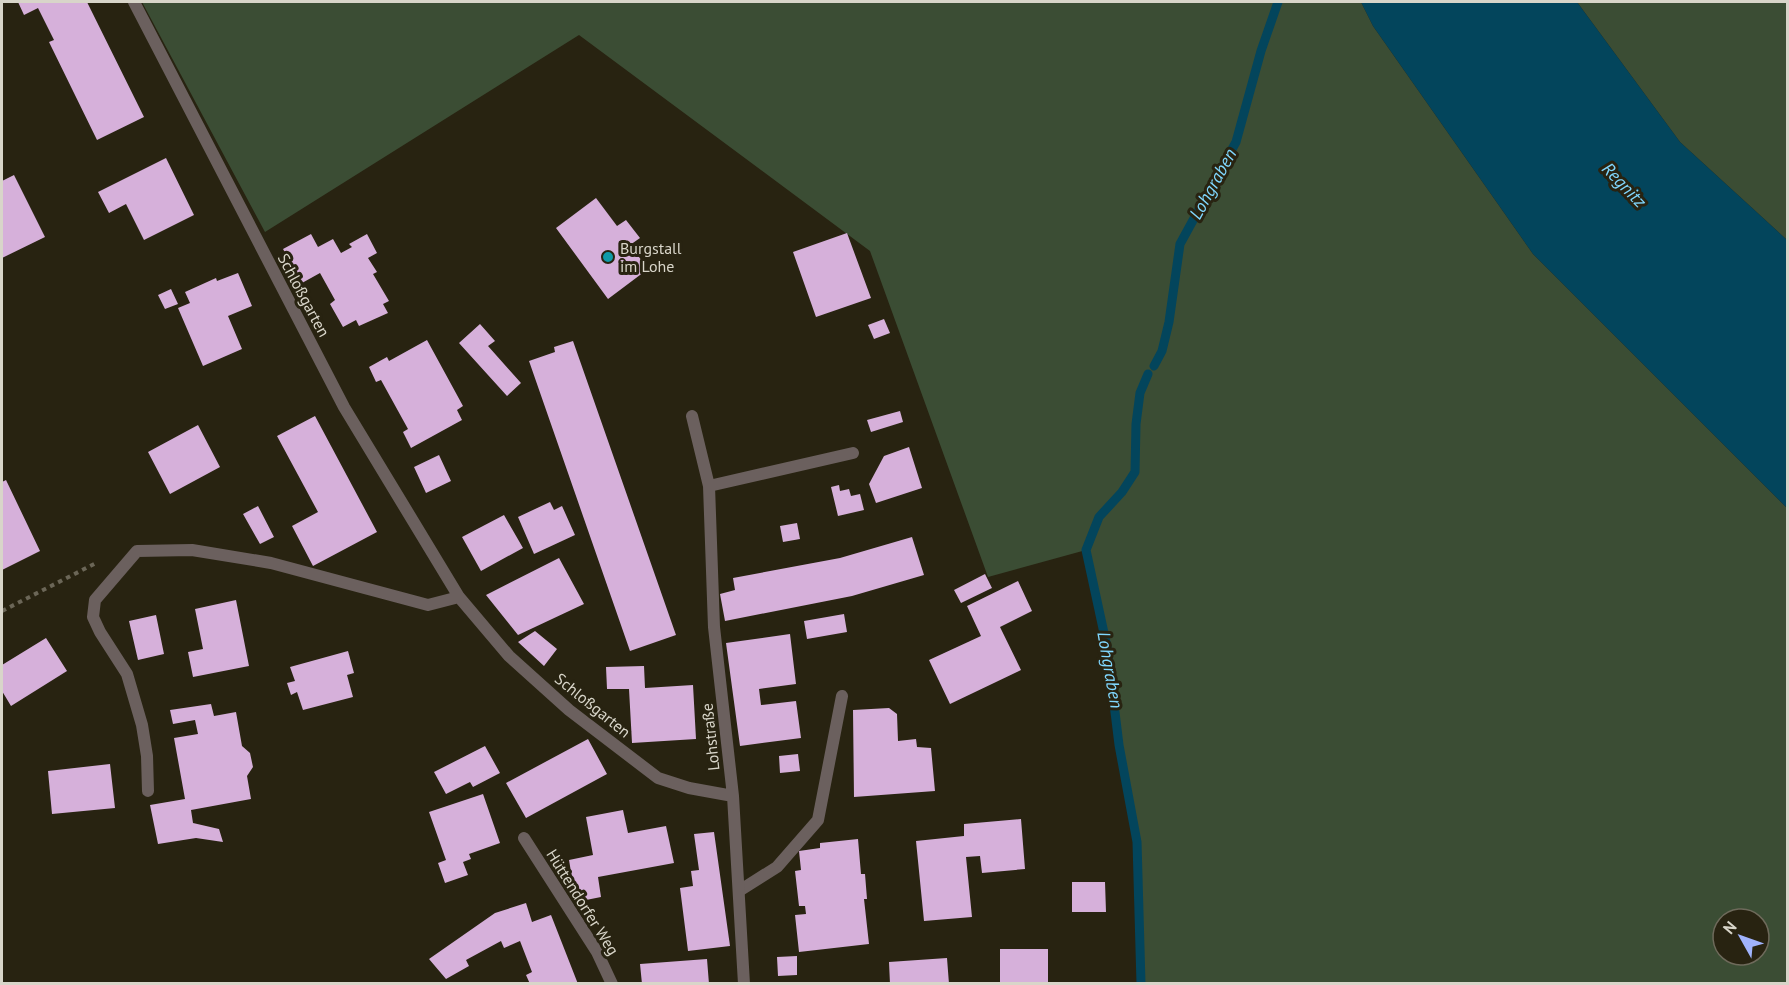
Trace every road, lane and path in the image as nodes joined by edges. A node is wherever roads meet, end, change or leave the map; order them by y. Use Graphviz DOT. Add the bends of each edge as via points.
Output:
graph roads {
  1 [pos="134,2"];
  2 [pos="692,416"];
  3 [pos="854,453"];
  4 [pos="709,486"];
  5 [pos="101,560"];
  6 [pos="459,597"];
  7 [pos="2,611"];
  8 [pos="842,696"];
  9 [pos="148,791"];
  10 [pos="734,796"];
  11 [pos="524,838"];
  12 [pos="739,891"];
  13 [pos="612,984"];
  14 [pos="744,984"];
  1 -- 6 [label="street, Schloßgarten" via="344,407"];
  2 -- 4 [label="street, Lohstraße"];
  3 -- 4 [label="street"];
  4 -- 10 [label="street, Lohstraße" via="714,627"];
  5 -- 7 [label="path"];
  6 -- 9 [label="street" via="428,605 271,563 192,550 137,551 95,600 93,617 127,674 142,725"];
  6 -- 10 [label="street, Schloßgarten" via="509,656 569,710 658,778"];
  8 -- 12 [label="street" via="819,820 777,867"];
  10 -- 12 [label="street, Lohstraße"];
  11 -- 13 [label="street, Hüttendorfer Weg" via="597,952"];
  12 -- 14 [label="street, Lohstraße"];
}
